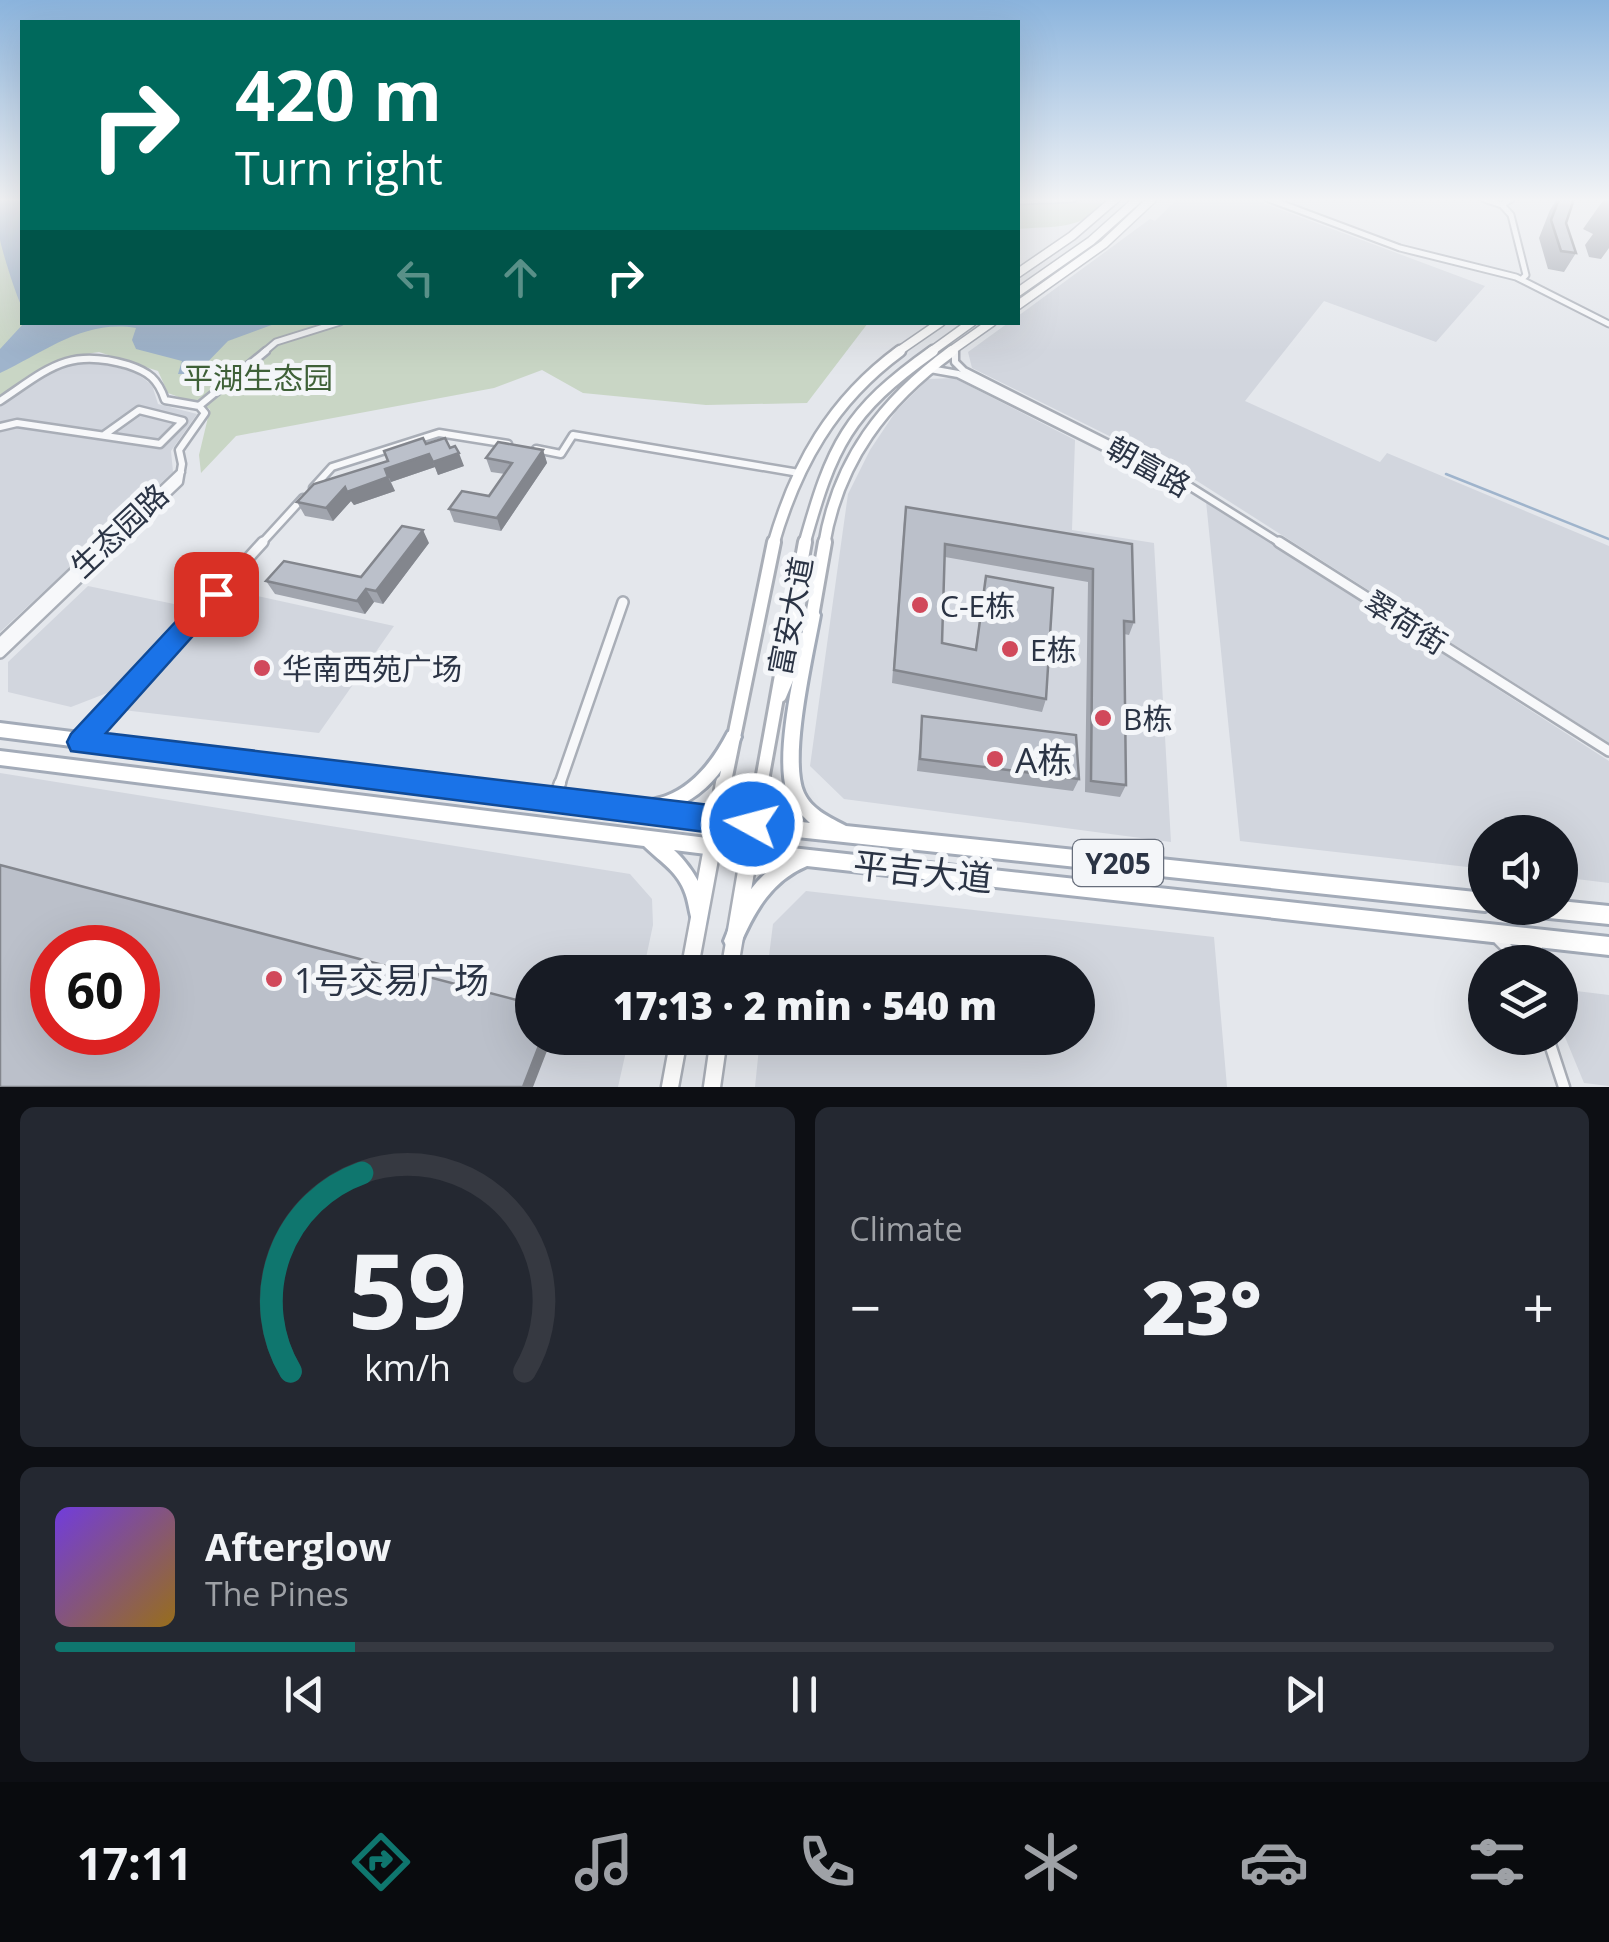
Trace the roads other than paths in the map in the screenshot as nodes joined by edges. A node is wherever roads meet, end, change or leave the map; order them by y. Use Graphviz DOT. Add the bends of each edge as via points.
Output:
graph roads {
  1 [pos="1052,250"];
  2 [pos="1079,250"];
  3 [pos="1096,250"];
  4 [pos="1405,250"];
  5 [pos="1520,250"];
  6 [pos="1020,272"];
  7 [pos="1522,280"];
  8 [pos="1020,291"];
  9 [pos="1020,304"];
  10 [pos="1608,324"];
  11 [pos="330,325"];
  12 [pos="937,325"];
  13 [pos="968,325"];
  14 [pos="982,325"];
  15 [pos="985,325"];
  16 [pos="942,343"];
  17 [pos="957,347"];
  18 [pos="921,372"];
  19 [pos="0,401"];
  20 [pos="199,406"];
  21 [pos="0,427"];
  22 [pos="104,436"];
  23 [pos="182,472"];
  24 [pos="798,473"];
  25 [pos="1202,495"];
  26 [pos="622,602"];
  27 [pos="813,615"];
  28 [pos="0,642"];
  29 [pos="0,653"];
  30 [pos="771,718"];
  31 [pos="0,730"];
  32 [pos="733,737"];
  33 [pos="81,742"];
  34 [pos="1609,751"];
  35 [pos="0,758"];
  36 [pos="554,800"];
  37 [pos="627,809"];
  38 [pos="716,820"];
  39 [pos="752,824"];
  40 [pos="857,836"];
  41 [pos="640,838"];
  42 [pos="711,846"];
  43 [pos="747,851"];
  44 [pos="812,858"];
  45 [pos="1468,900"];
  46 [pos="1578,912"];
  47 [pos="1609,915"];
  48 [pos="699,918"];
  49 [pos="1487,933"];
  50 [pos="1543,939"];
  51 [pos="733,941"];
  52 [pos="1506,945"];
  53 [pos="1536,945"];
  54 [pos="1609,946"];
  55 [pos="693,955"];
  56 [pos="731,955"];
  57 [pos="675,1055"];
  58 [pos="717,1055"];
  59 [pos="1554,1055"];
  60 [pos="670,1087"];
  61 [pos="712,1087"];
  62 [pos="1564,1087"];
  1 -- 6 [label="main road"];
  2 -- 8 [label="main road"];
  3 -- 9 [label="main road"];
  4 -- 7 [label="street"];
  5 -- 7 [label="street"];
  7 -- 10 [label="street"];
  11 -- 20 [label="street" via="276,342"];
  12 -- 24 [label="main road, 富安大道" via="852,390"];
  13 -- 16 [label="main road, 富安大道"];
  14 -- 16 [label="main road"];
  15 -- 17 [label="main road"];
  16 -- 30 [label="main road, 富安大道" via="874,395 824,471 804,539"];
  17 -- 18 [label="main road"];
  17 -- 25 [label="street, 朝富路" via="953,358 964,370"];
  18 -- 25 [label="street, 朝富路" via="958,374"];
  18 -- 27 [label="main road" via="885,406 848,464 830,514"];
  19 -- 20 [label="street" via="58,363 94,355 141,368 160,382 165,400"];
  20 -- 23 [label="street" via="202,420 179,450"];
  21 -- 22 [label="street" via="17,422"];
  22 -- 22 [label="street" via="160,444 183,421 138,410"];
  23 -- 28 [label="street, 生态园路"];
  23 -- 29 [label="street, 生态园路"];
  24 -- 32 [label="main road, 富安大道" via="766,581"];
  24 -- 33 [label="street" via="573,435 561,454 440,433 332,466"];
  25 -- 34 [label="street, 翠荷街"];
  26 -- 36 [label="street"];
  27 -- 30 [label="main road"];
  27 -- 40 [label="main road" via="791,777 814,817"];
  30 -- 39 [label="main road, 富安大道"];
  31 -- 33 [label="main road, 平吉大道 / Y205"];
  32 -- 37 [label="main road" via="698,786 657,806"];
  32 -- 38 [label="main road, 富安大道"];
  33 -- 36 [label="main road, 平吉大道 / Y205"];
  35 -- 41 [label="main road, 平吉大道 / Y205"];
  36 -- 37 [label="main road, 平吉大道 / Y205"];
  37 -- 38 [label="main road, 平吉大道 / Y205"];
  38 -- 39 [label="main road, 平吉大道 / Y205"];
  38 -- 42 [label="main road, 富安大道"];
  39 -- 40 [label="main road, 平吉大道 / Y205"];
  39 -- 43 [label="main road, 富安大道"];
  40 -- 45 [label="main road, 平吉大道 / Y205"];
  41 -- 42 [label="main road, 平吉大道 / Y205"];
  41 -- 48 [label="main road" via="680,866 693,887"];
  42 -- 43 [label="main road, 平吉大道 / Y205"];
  42 -- 48 [label="main road, 富安大道"];
  43 -- 44 [label="main road, 平吉大道 / Y205"];
  43 -- 51 [label="main road, 富安大道"];
  44 -- 49 [label="main road, 平吉大道 / Y205"];
  44 -- 51 [label="main road" via="792,864 761,890"];
  46 -- 47 [label="main road"];
  48 -- 55 [label="main road, 富安大道"];
  49 -- 50 [label="main road, 平吉大道 / Y205"];
  49 -- 52 [label="street"];
  50 -- 53 [label="street"];
  50 -- 54 [label="main road, 平吉大道 / Y205"];
  51 -- 56 [label="main road, 富安大道"];
  57 -- 60 [label="main road"];
  58 -- 61 [label="main road"];
  59 -- 62 [label="street"];
}
